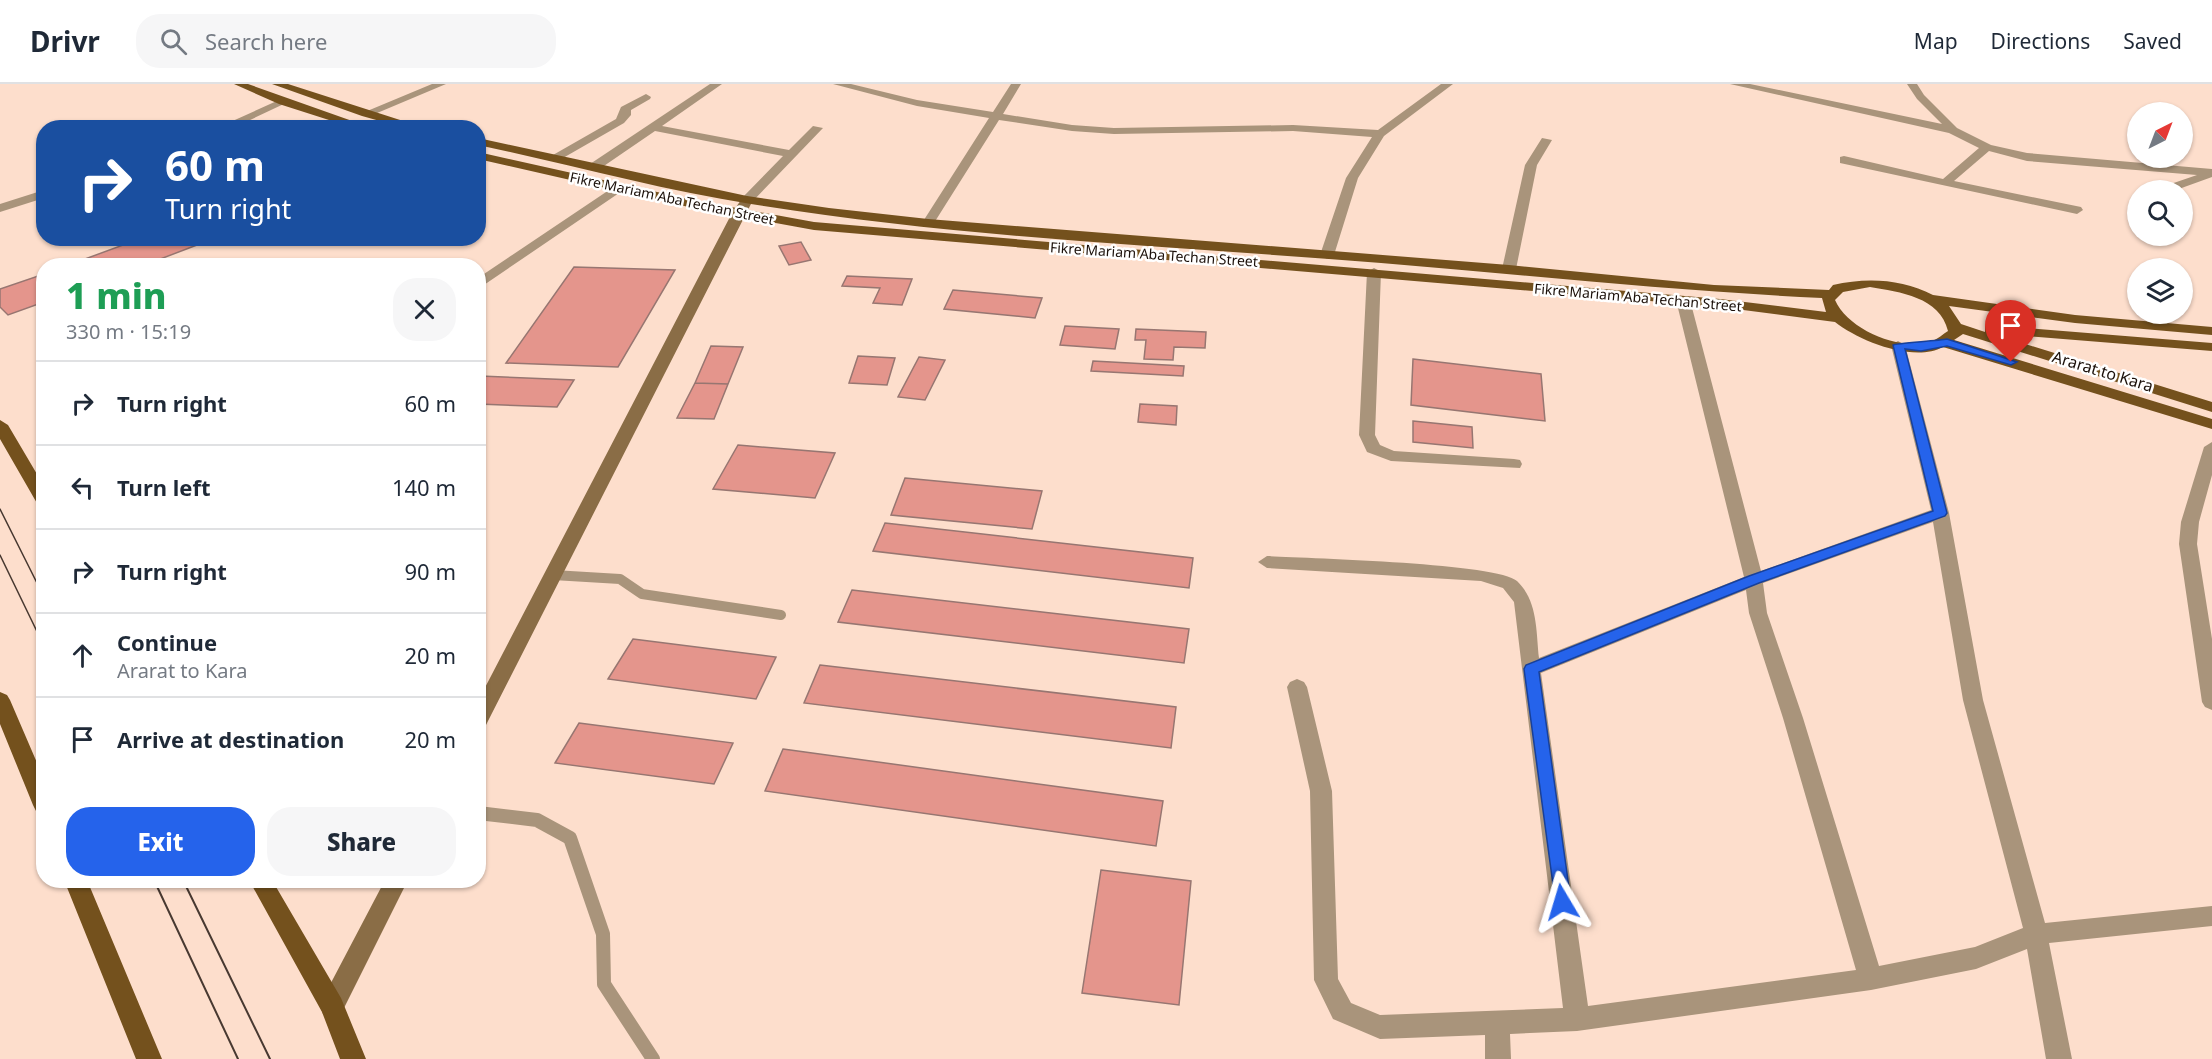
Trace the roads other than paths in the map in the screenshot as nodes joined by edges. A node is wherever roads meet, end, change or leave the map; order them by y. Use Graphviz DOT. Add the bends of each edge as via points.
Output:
graph roads {
  1 [pos="239,84"];
  2 [pos="277,84"];
  3 [pos="441,84"];
  4 [pos="717,84"];
  5 [pos="838,84"];
  6 [pos="1016,84"];
  7 [pos="1449,84"];
  8 [pos="1735,84"];
  9 [pos="1912,84"];
  10 [pos="646,97"];
  11 [pos="283,102"];
  12 [pos="366,114"];
  13 [pos="996,117"];
  14 [pos="241,120"];
  15 [pos="337,120"];
  16 [pos="389,120"];
  17 [pos="651,127"];
  18 [pos="817,128"];
  19 [pos="1953,130"];
  20 [pos="1380,134"];
  21 [pos="1546,140"];
  22 [pos="486,143"];
  23 [pos="1987,147"];
  24 [pos="794,154"];
  25 [pos="486,157"];
  26 [pos="552,159"];
  27 [pos="1844,160"];
  28 [pos="594,167"];
  29 [pos="2212,174"];
  30 [pos="2193,181"];
  31 [pos="1945,183"];
  32 [pos="618,188"];
  33 [pos="36,197"];
  34 [pos="743,206"];
  35 [pos="0,208"];
  36 [pos="2078,210"];
  37 [pos="928,223"];
  38 [pos="1327,255"];
  39 [pos="1509,269"];
  40 [pos="1374,272"];
  41 [pos="486,279"];
  42 [pos="1830,294"];
  43 [pos="1928,298"];
  44 [pos="1683,300"];
  45 [pos="1836,318"];
  46 [pos="1956,326"];
  47 [pos="2212,331"];
  48 [pos="1947,343"];
  49 [pos="1898,345"];
  50 [pos="2212,347"];
  51 [pos="2212,407"];
  52 [pos="2212,424"];
  53 [pos="0,425"];
  54 [pos="2212,447"];
  55 [pos="1514,464"];
  56 [pos="36,487"];
  57 [pos="1940,513"];
  58 [pos="1267,562"];
  59 [pos="554,575"];
  60 [pos="1754,580"];
  61 [pos="781,615"];
  62 [pos="1531,669"];
  63 [pos="1297,687"];
  64 [pos="0,700"];
  65 [pos="2212,702"];
  66 [pos="486,706"];
  67 [pos="36,786"];
  68 [pos="486,814"];
  69 [pos="78,888"];
  70 [pos="265,888"];
  71 [pos="393,888"];
  72 [pos="2211,918"];
  73 [pos="2036,934"];
  74 [pos="1871,979"];
  75 [pos="332,1006"];
  76 [pos="1577,1019"];
  77 [pos="1497,1023"];
  78 [pos="149,1059"];
  79 [pos="353,1059"];
  80 [pos="653,1059"];
  81 [pos="1498,1059"];
  82 [pos="2060,1059"];
  1 -- 11 [label="main road"];
  2 -- 12 [label="main road"];
  3 -- 12 [label="street"];
  4 -- 17 [label="street"];
  5 -- 13 [label="street"];
  6 -- 13 [label="street"];
  7 -- 20 [label="street"];
  8 -- 19 [label="street"];
  9 -- 19 [label="street" via="1917,96"];
  10 -- 26 [label="street" via="625,109 620,121"];
  11 -- 14 [label="street"];
  11 -- 15 [label="main road"];
  12 -- 16 [label="main road"];
  13 -- 20 [label="street" via="1114,131 1293,128"];
  13 -- 37 [label="street"];
  17 -- 24 [label="street"];
  17 -- 28 [label="street"];
  18 -- 24 [label="street"];
  19 -- 23 [label="street"];
  20 -- 38 [label="street" via="1352,178"];
  21 -- 39 [label="street" via="1531,165"];
  22 -- 26 [label="main road, Fikre Mariam Aba Techan Street"];
  23 -- 29 [label="street" via="2028,157"];
  23 -- 31 [label="street"];
  24 -- 34 [label="street"];
  25 -- 32 [label="main road, Fikre Mariam Aba Techan Street"];
  26 -- 28 [label="main road, Fikre Mariam Aba Techan Street"];
  27 -- 31 [label="street"];
  28 -- 34 [label="main road, Fikre Mariam Aba Techan Street"];
  29 -- 30 [label="street"];
  31 -- 36 [label="street"];
  32 -- 34 [label="main road, Fikre Mariam Aba Techan Street"];
  32 -- 41 [label="street"];
  33 -- 35 [label="street"];
  34 -- 37 [label="main road, Fikre Mariam Aba Techan Street"];
  34 -- 40 [label="main road, Fikre Mariam Aba Techan Street" via="814,226"];
  34 -- 59 [label="street"];
  37 -- 38 [label="main road, Fikre Mariam Aba Techan Street"];
  38 -- 39 [label="main road, Fikre Mariam Aba Techan Street"];
  39 -- 42 [label="main road, Fikre Mariam Aba Techan Street" via="1732,291"];
  40 -- 44 [label="main road, Fikre Mariam Aba Techan Street"];
  40 -- 55 [label="street" via="1367,435 1372,448 1390,456"];
  42 -- 43 [label="main road" via="1838,287 1870,283"];
  42 -- 45 [label="main road" via="1827,301"];
  43 -- 46 [label="main road" via="1943,308"];
  43 -- 47 [label="main road" via="2075,319"];
  44 -- 45 [label="main road, Fikre Mariam Aba Techan Street"];
  44 -- 60 [label="street"];
  45 -- 49 [label="main road" via="1864,336"];
  46 -- 48 [label="main road" via="1956,333"];
  46 -- 50 [label="main road"];
  46 -- 51 [label="main road, Ararat to Kara"];
  48 -- 49 [label="main road"];
  48 -- 52 [label="main road, Ararat to Kara"];
  49 -- 57 [label="street"];
  53 -- 56 [label="main road"];
  54 -- 65 [label="street" via="2190,522 2188,544"];
  57 -- 60 [label="street"];
  57 -- 73 [label="street" via="1973,700"];
  58 -- 62 [label="street" via="1481,575 1509,583 1523,600"];
  59 -- 61 [label="lane" via="620,579 642,594"];
  59 -- 66 [label="street"];
  60 -- 62 [label="street"];
  60 -- 74 [label="street" via="1758,613"];
  62 -- 76 [label="street"];
  63 -- 77 [label="street" via="1322,791 1326,980 1342,1011 1380,1027"];
  64 -- 67 [label="main road"];
  68 -- 80 [label="lane" via="537,820 570,838 603,934 604,984"];
  69 -- 78 [label="main road"];
  70 -- 75 [label="main road"];
  71 -- 75 [label="street"];
  72 -- 73 [label="street"];
  73 -- 74 [label="street" via="1976,958"];
  73 -- 82 [label="street"];
  74 -- 76 [label="street"];
  75 -- 79 [label="main road"];
  76 -- 77 [label="street"];
  77 -- 81 [label="street"];
}
